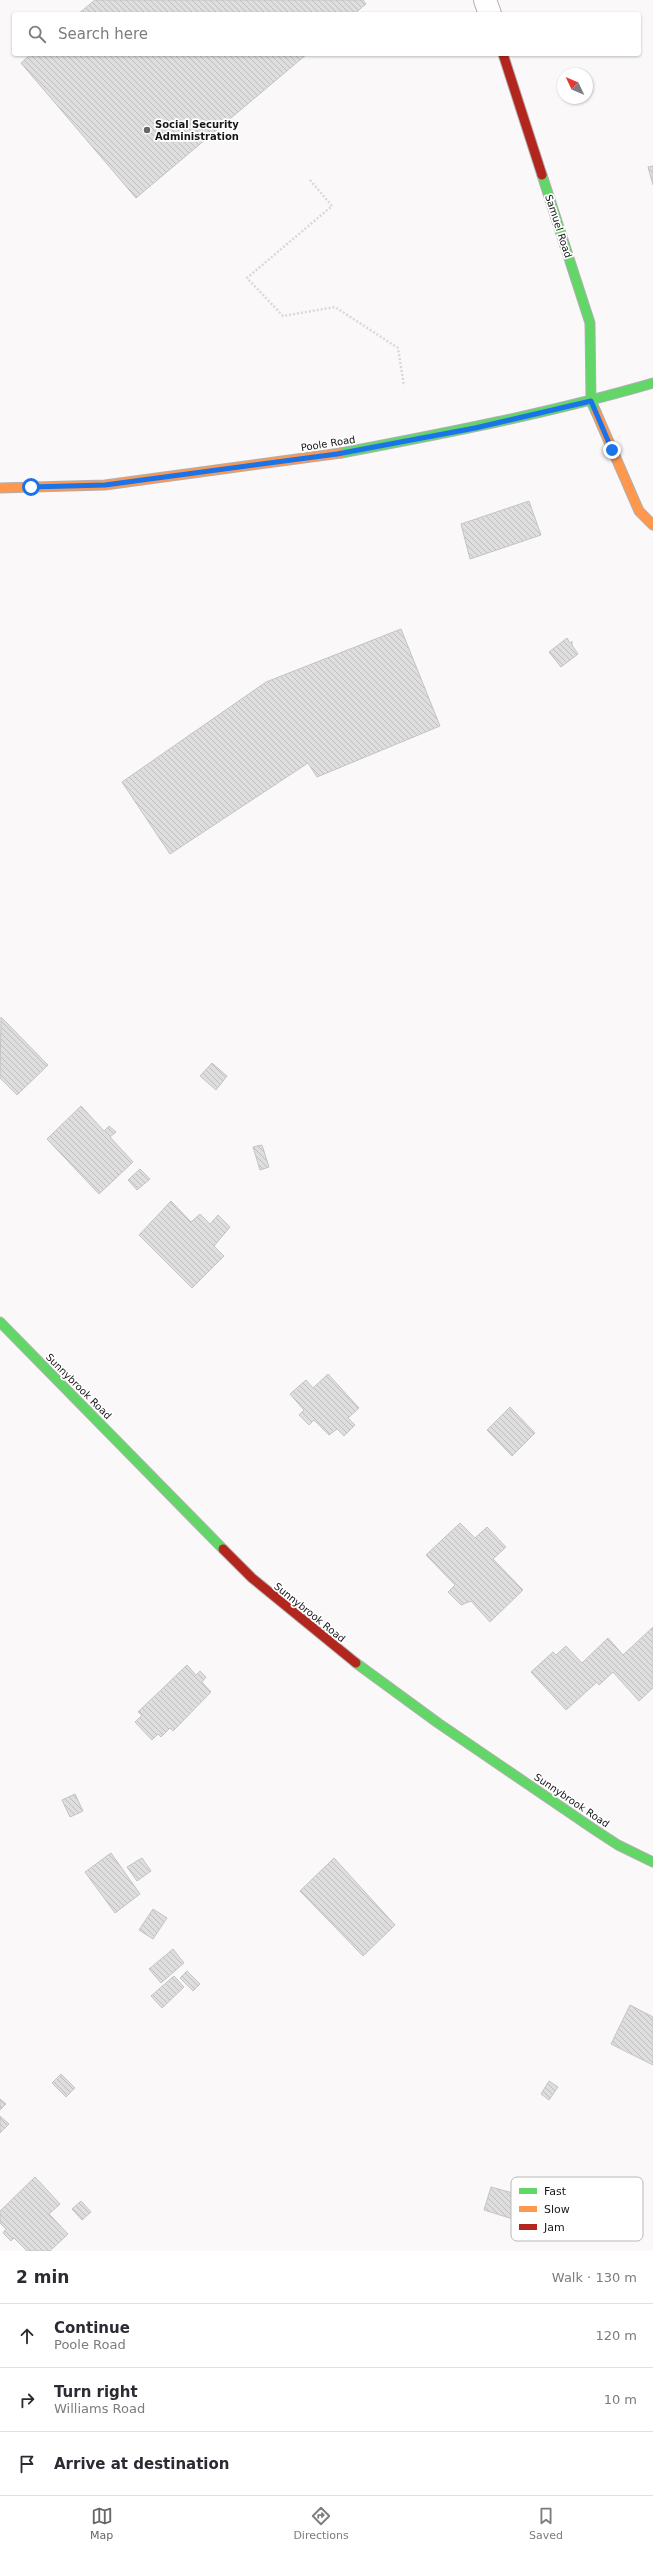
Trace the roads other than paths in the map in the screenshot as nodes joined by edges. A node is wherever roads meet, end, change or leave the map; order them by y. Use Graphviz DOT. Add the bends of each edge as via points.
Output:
graph roads {
  1 [pos="485,0"];
  2 [pos="489,12"];
  3 [pos="504,56"];
  4 [pos="653,383"];
  5 [pos="591,401"];
  6 [pos="0,488"];
  7 [pos="653,525"];
  8 [pos="0,1322"];
  9 [pos="653,1862"];
  1 -- 2 [label="street"];
  3 -- 5 [label="main road, Samuel Road" via="590,322"];
  4 -- 5 [label="main road, Poole Road"];
  5 -- 6 [label="main road, Poole Road" via="475,428 337,454 105,485"];
  5 -- 7 [label="main road" via="638,511"];
  8 -- 9 [label="main road, Sunnybrook Road" via="252,1578 322,1636 438,1723 618,1845"];
}
